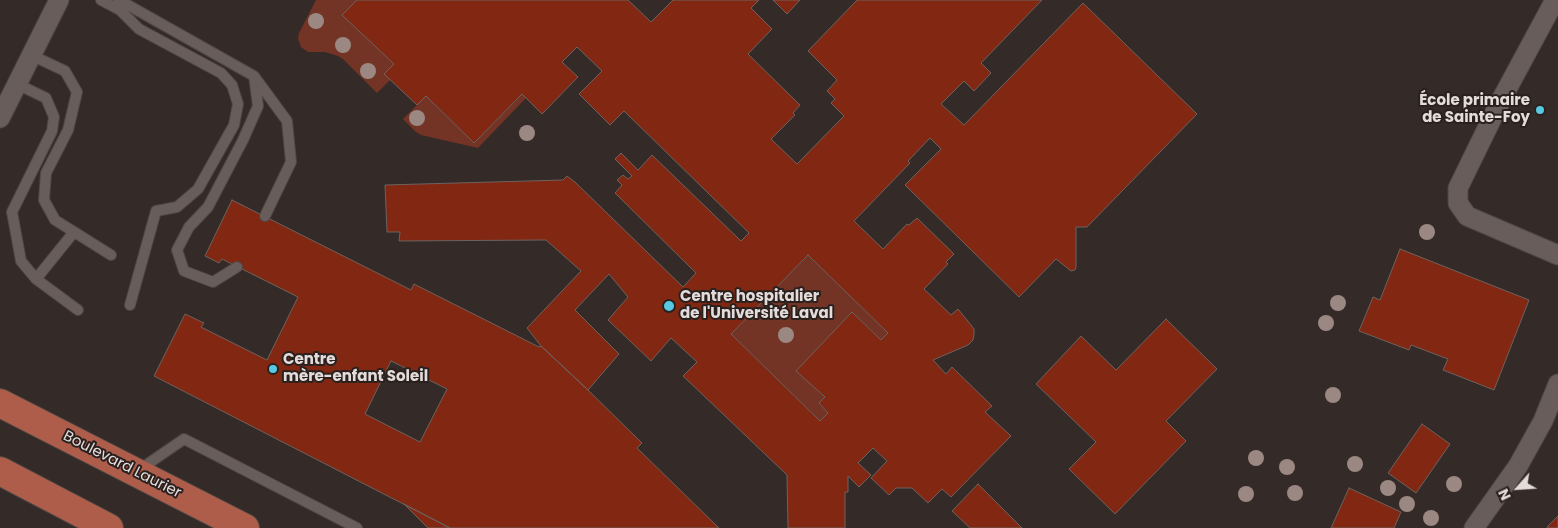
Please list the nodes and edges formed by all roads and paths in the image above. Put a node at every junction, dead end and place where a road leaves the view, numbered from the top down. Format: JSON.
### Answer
{"nodes":[{"id":1,"x":59,"y":0,"type":"edge"},
{"id":2,"x":101,"y":0,"type":"edge"},
{"id":3,"x":119,"y":0,"type":"edge"},
{"id":4,"x":1555,"y":0,"type":"edge"},
{"id":5,"x":31,"y":55,"type":"junction"},
{"id":6,"x":254,"y":76,"type":"junction"},
{"id":7,"x":17,"y":84,"type":"junction"},
{"id":8,"x":0,"y":118,"type":"edge"},
{"id":9,"x":265,"y":216,"type":"dead end"},
{"id":10,"x":74,"y":232,"type":"junction"},
{"id":11,"x":111,"y":255,"type":"dead end"},
{"id":12,"x":1558,"y":255,"type":"edge"},
{"id":13,"x":237,"y":266,"type":"dead end"},
{"id":14,"x":36,"y":279,"type":"junction"},
{"id":15,"x":130,"y":305,"type":"dead end"},
{"id":16,"x":78,"y":310,"type":"dead end"},
{"id":17,"x":1558,"y":384,"type":"edge"},
{"id":18,"x":0,"y":403,"type":"edge"},
{"id":19,"x":0,"y":471,"type":"edge"},
{"id":20,"x":136,"y":472,"type":"junction"},
{"id":21,"x":108,"y":528,"type":"edge"},
{"id":22,"x":245,"y":528,"type":"edge"},
{"id":23,"x":357,"y":528,"type":"edge"},
{"id":24,"x":1474,"y":528,"type":"edge"}],
"edges":[{"from":1,"to":5,"type":"street"},
{"from":2,"to":15,"type":"lane"},
{"from":3,"to":6,"type":"lane"},
{"from":4,"to":12,"type":"street"},
{"from":5,"to":7,"type":"street"},
{"from":5,"to":10,"type":"lane"},
{"from":6,"to":9,"type":"lane"},
{"from":6,"to":13,"type":"lane"},
{"from":7,"to":8,"type":"street"},
{"from":7,"to":14,"type":"lane"},
{"from":10,"to":11,"type":"lane"},
{"from":10,"to":14,"type":"lane"},
{"from":14,"to":16,"type":"lane"},
{"from":17,"to":24,"type":"street"},
{"from":18,"to":20,"type":"main road","name":"Boulevard Laurier"},
{"from":19,"to":21,"type":"main road"},
{"from":20,"to":22,"type":"main road","name":"Boulevard Laurier"},
{"from":20,"to":23,"type":"lane"}]}
